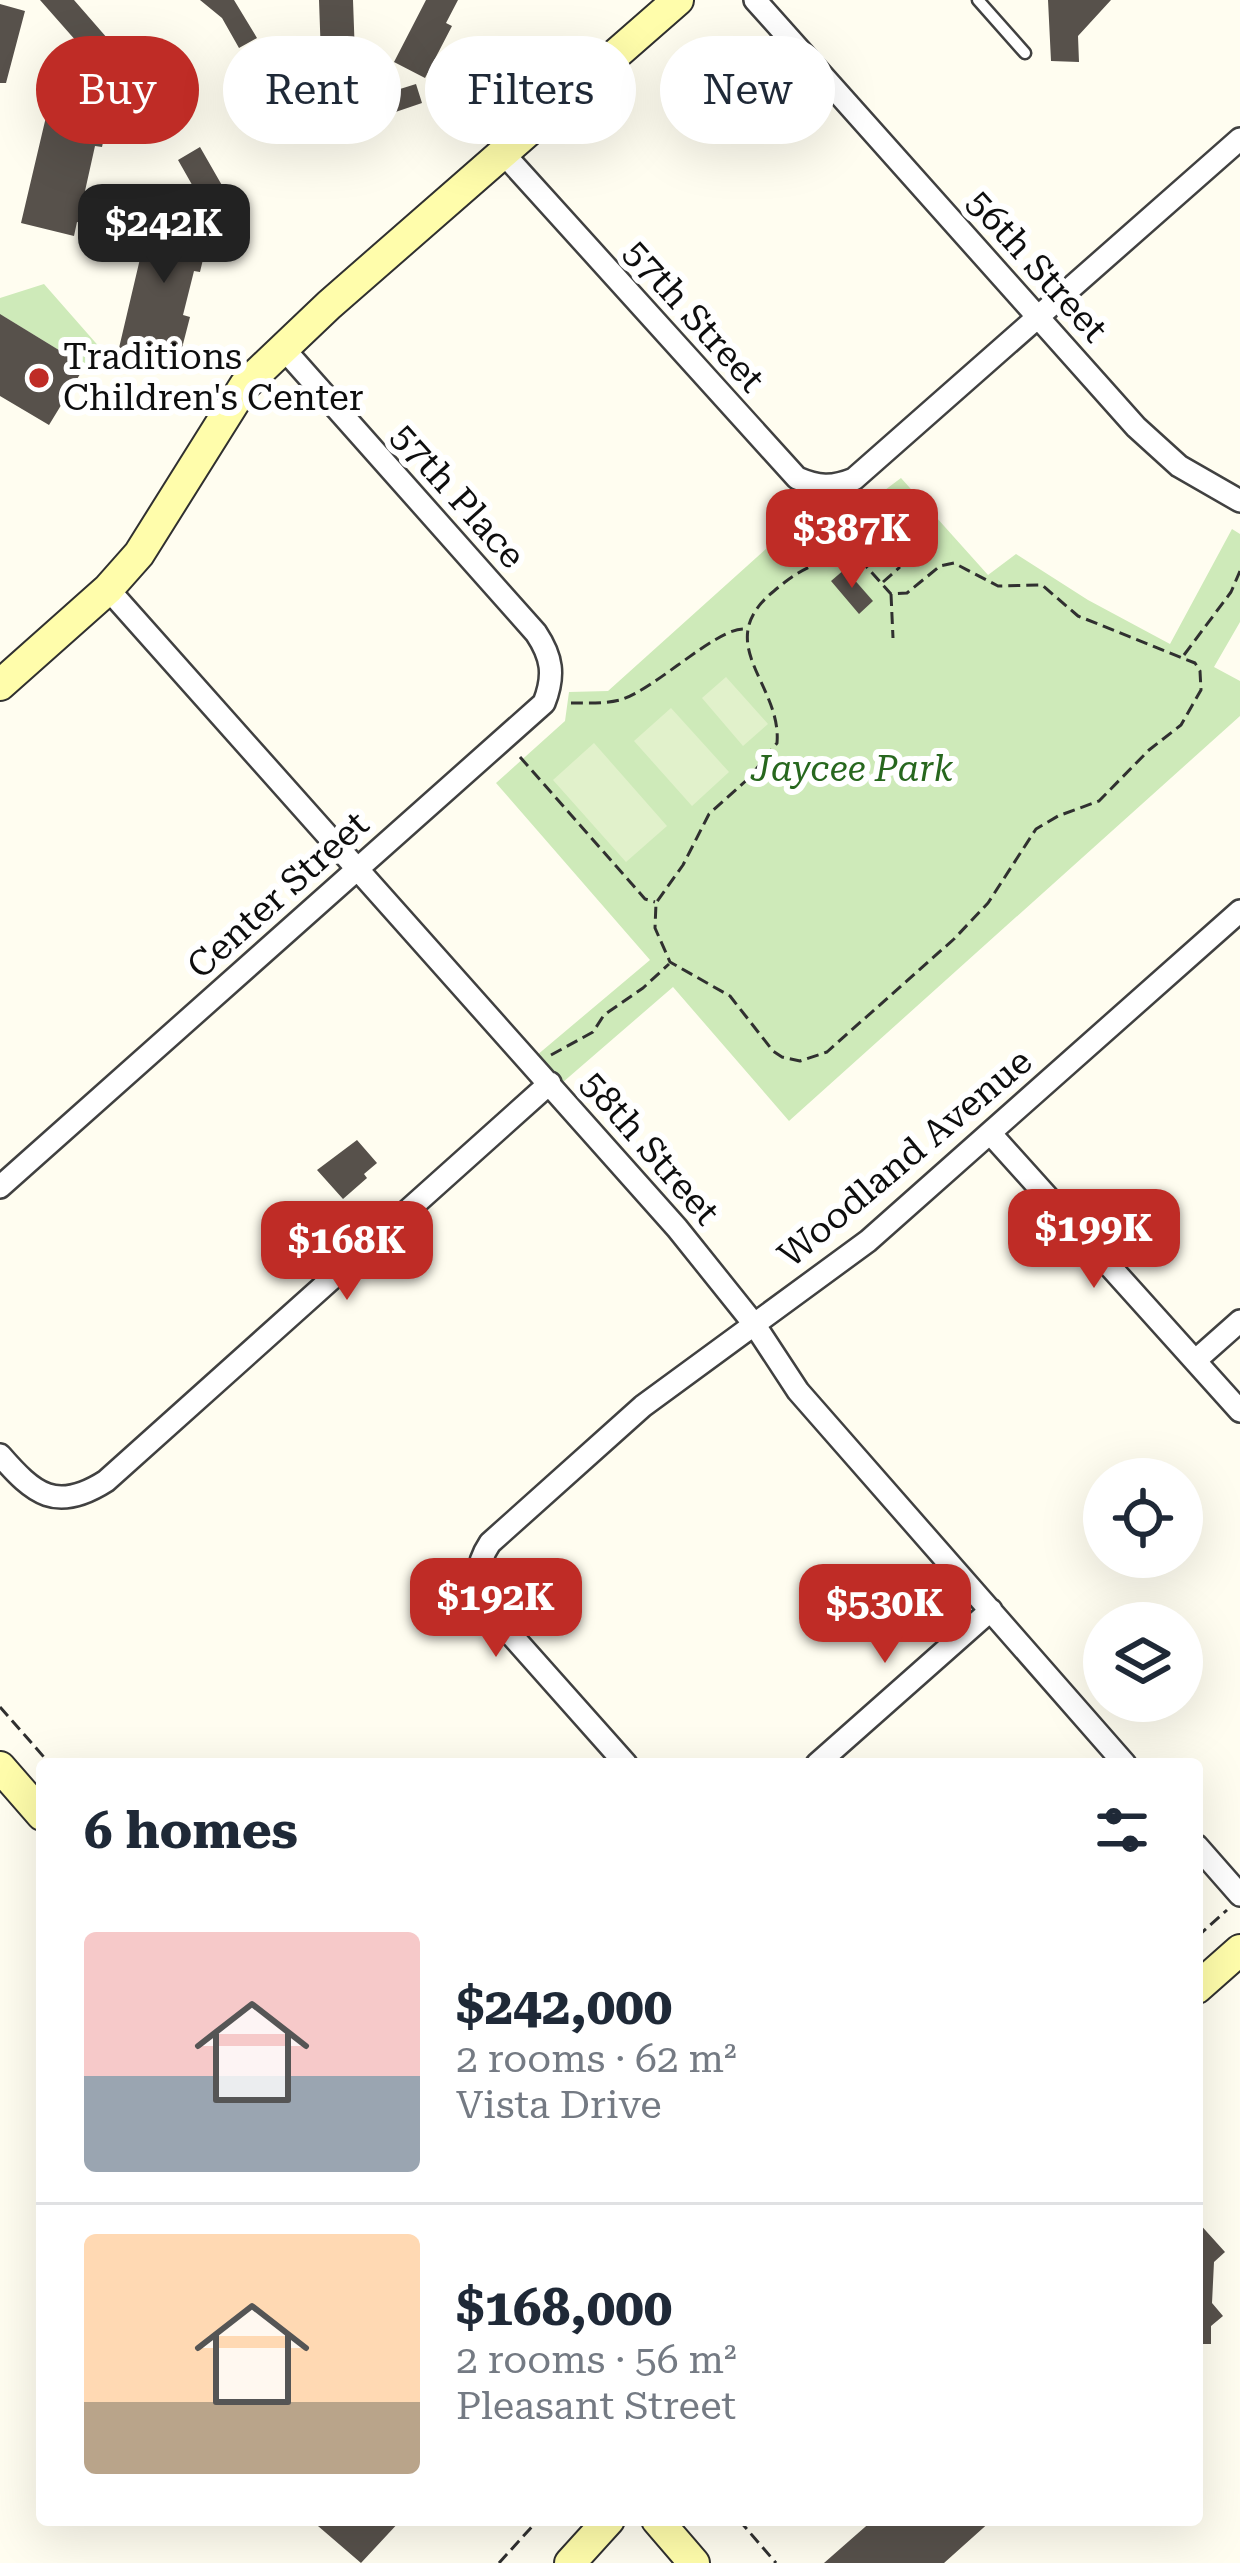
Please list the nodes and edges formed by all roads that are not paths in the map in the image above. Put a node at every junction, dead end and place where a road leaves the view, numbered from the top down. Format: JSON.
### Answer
{"nodes":[{"id":1,"x":678,"y":0,"type":"edge"},
{"id":2,"x":755,"y":0,"type":"edge"},
{"id":3,"x":978,"y":0,"type":"edge"},
{"id":4,"x":1025,"y":53,"type":"dead end"},
{"id":5,"x":1240,"y":139,"type":"edge"},
{"id":6,"x":503,"y":153,"type":"junction"},
{"id":7,"x":1038,"y":316,"type":"junction"},
{"id":8,"x":284,"y":349,"type":"junction"},
{"id":9,"x":1240,"y":501,"type":"edge"},
{"id":10,"x":108,"y":589,"type":"junction"},
{"id":11,"x":536,"y":633,"type":"joint"},
{"id":12,"x":0,"y":686,"type":"edge"},
{"id":13,"x":358,"y":868,"type":"junction"},
{"id":14,"x":1240,"y":911,"type":"edge"},
{"id":15,"x":542,"y":1075,"type":"junction"},
{"id":16,"x":990,"y":1133,"type":"junction"},
{"id":17,"x":0,"y":1187,"type":"edge"},
{"id":18,"x":1240,"y":1321,"type":"edge"},
{"id":19,"x":754,"y":1324,"type":"junction"},
{"id":20,"x":1196,"y":1360,"type":"junction"},
{"id":21,"x":1240,"y":1412,"type":"edge"},
{"id":22,"x":0,"y":1455,"type":"edge"},
{"id":23,"x":991,"y":1610,"type":"junction"},
{"id":24,"x":621,"y":1758,"type":"edge"},
{"id":25,"x":824,"y":1758,"type":"edge"},
{"id":26,"x":1120,"y":1758,"type":"edge"},
{"id":27,"x":0,"y":1767,"type":"edge"},
{"id":28,"x":36,"y":1808,"type":"edge"},
{"id":29,"x":1203,"y":1855,"type":"edge"},
{"id":30,"x":1234,"y":1902,"type":"edge"},
{"id":31,"x":1240,"y":1950,"type":"edge"},
{"id":32,"x":1203,"y":1983,"type":"edge"},
{"id":33,"x":604,"y":2526,"type":"edge"},
{"id":34,"x":662,"y":2526,"type":"edge"},
{"id":35,"x":570,"y":2563,"type":"edge"},
{"id":36,"x":694,"y":2563,"type":"edge"}],
"edges":[{"from":1,"to":6,"type":"street"},
{"from":2,"to":7,"type":"street","name":"56th Street"},
{"from":3,"to":4,"type":"lane"},
{"from":5,"to":7,"type":"street"},
{"from":6,"to":7,"type":"street","name":"57th Street"},
{"from":6,"to":8,"type":"street"},
{"from":7,"to":9,"type":"street","name":"56th Street"},
{"from":8,"to":10,"type":"street"},
{"from":8,"to":11,"type":"street","name":"57th Place"},
{"from":10,"to":12,"type":"street"},
{"from":10,"to":13,"type":"street","name":"58th Street"},
{"from":11,"to":13,"type":"street","name":"Center Street"},
{"from":13,"to":15,"type":"street","name":"58th Street"},
{"from":13,"to":17,"type":"street","name":"Center Street"},
{"from":14,"to":16,"type":"street","name":"Woodland Avenue"},
{"from":15,"to":19,"type":"street","name":"58th Street"},
{"from":15,"to":22,"type":"street"},
{"from":16,"to":19,"type":"street","name":"Woodland Avenue"},
{"from":16,"to":20,"type":"street"},
{"from":18,"to":20,"type":"street"},
{"from":19,"to":23,"type":"street","name":"58th Street"},
{"from":19,"to":24,"type":"street","name":"Woodland Avenue"},
{"from":20,"to":21,"type":"street"},
{"from":23,"to":25,"type":"street"},
{"from":23,"to":26,"type":"street","name":"58th Street"},
{"from":27,"to":28,"type":"street"},
{"from":29,"to":30,"type":"street"},
{"from":31,"to":32,"type":"street"},
{"from":33,"to":35,"type":"street"},
{"from":34,"to":36,"type":"street"}]}
